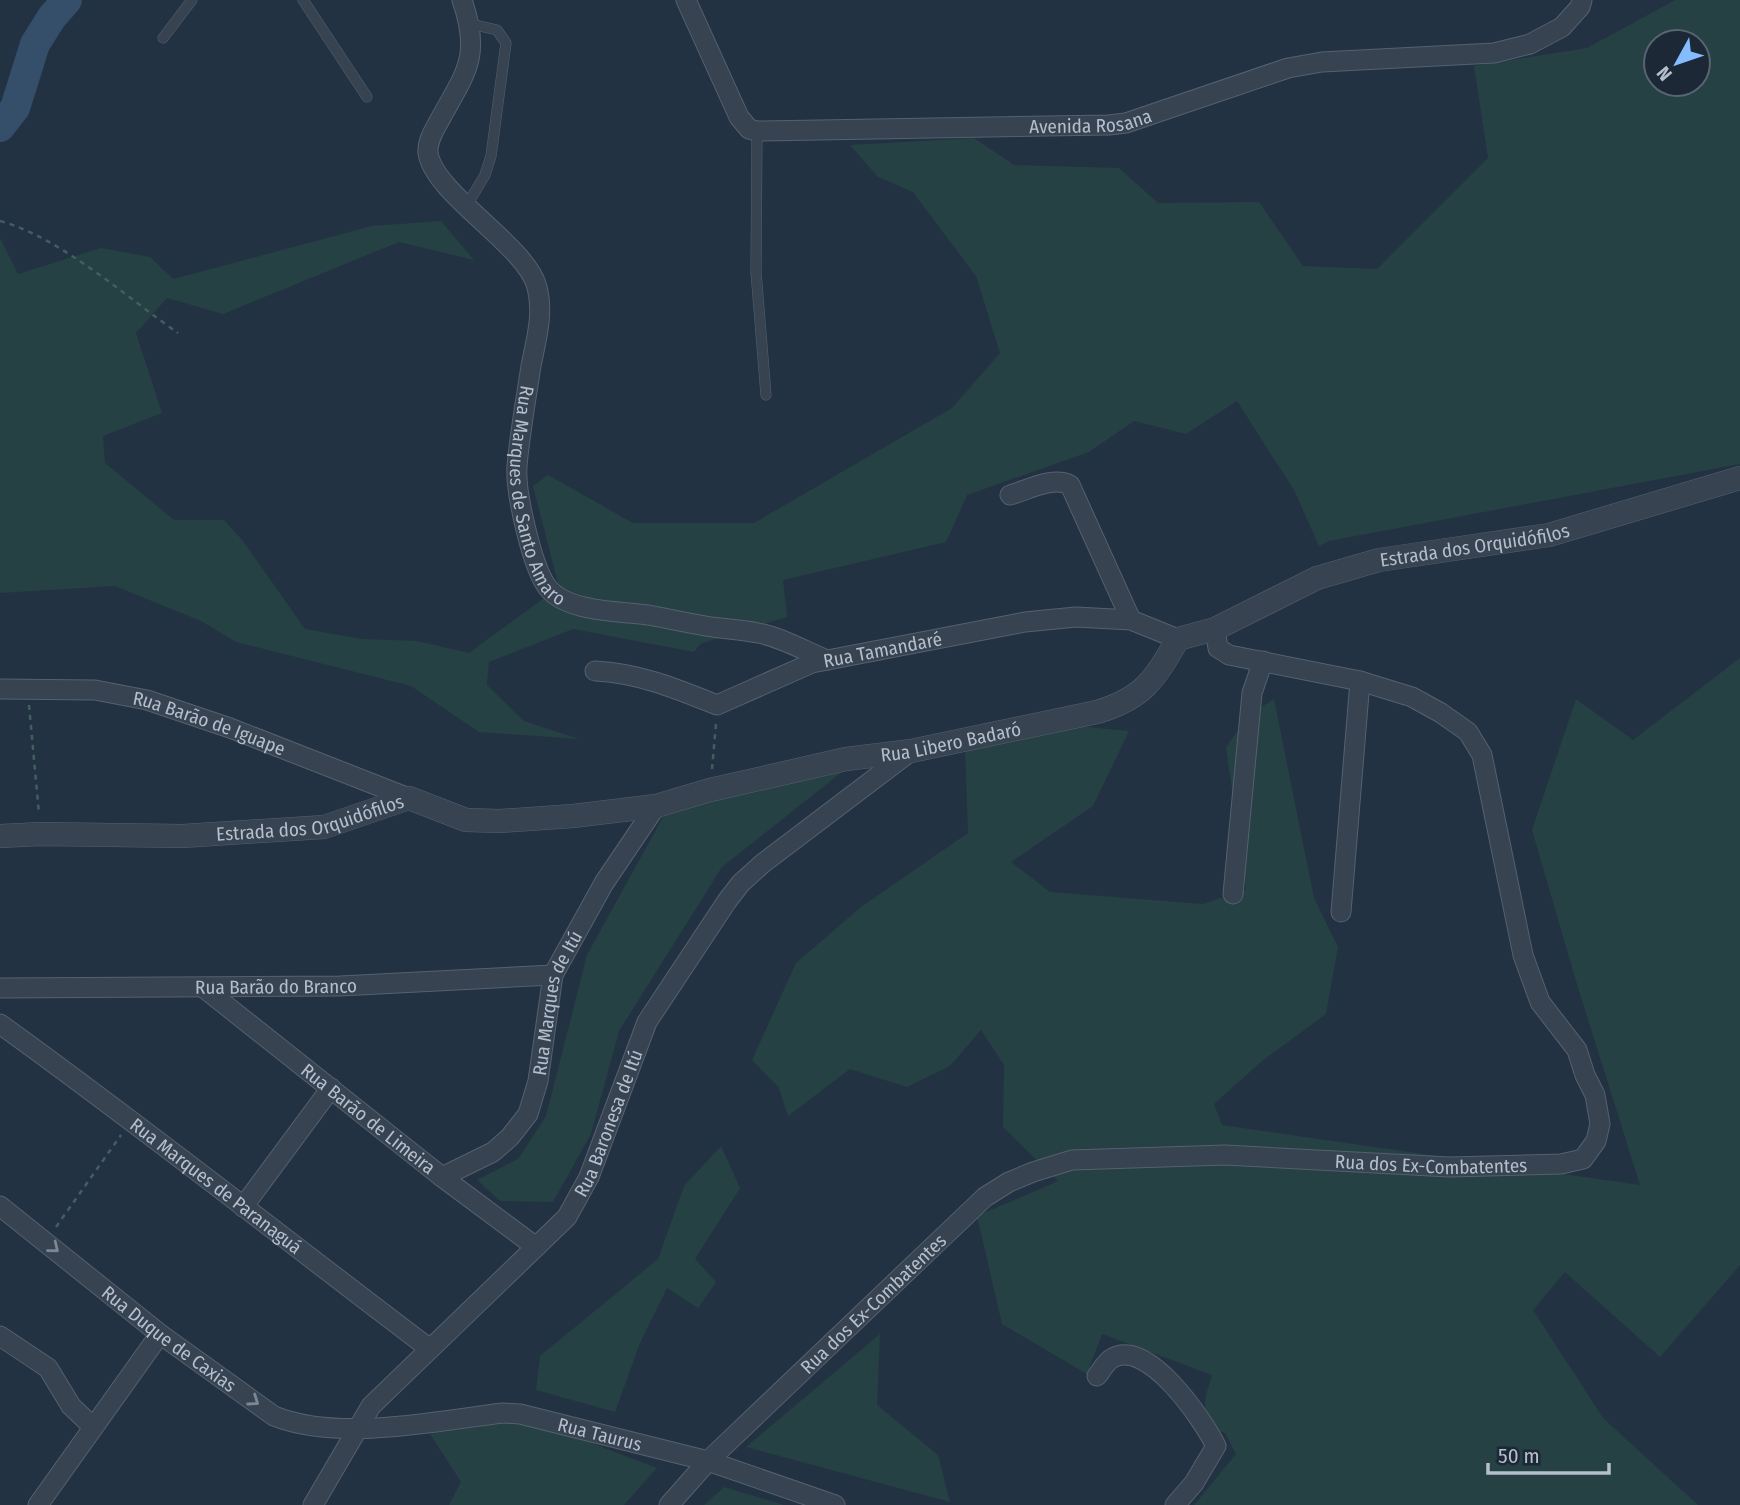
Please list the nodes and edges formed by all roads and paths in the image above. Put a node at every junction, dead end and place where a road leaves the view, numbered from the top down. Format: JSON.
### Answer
{"nodes":[{"id":1,"x":192,"y":0,"type":"edge"},
{"id":2,"x":303,"y":0,"type":"edge"},
{"id":3,"x":462,"y":0,"type":"edge"},
{"id":4,"x":686,"y":0,"type":"edge"},
{"id":5,"x":1583,"y":0,"type":"edge"},
{"id":6,"x":471,"y":24,"type":"junction"},
{"id":7,"x":163,"y":38,"type":"dead end"},
{"id":8,"x":367,"y":97,"type":"dead end"},
{"id":9,"x":757,"y":131,"type":"junction"},
{"id":10,"x":467,"y":205,"type":"junction"},
{"id":11,"x":0,"y":220,"type":"edge"},
{"id":12,"x":178,"y":333,"type":"dead end"},
{"id":13,"x":766,"y":396,"type":"dead end"},
{"id":14,"x":1740,"y":478,"type":"edge"},
{"id":15,"x":1010,"y":495,"type":"dead end"},
{"id":16,"x":1131,"y":620,"type":"junction"},
{"id":17,"x":1215,"y":629,"type":"junction"},
{"id":18,"x":1178,"y":639,"type":"junction"},
{"id":19,"x":827,"y":660,"type":"junction"},
{"id":20,"x":1263,"y":661,"type":"junction"},
{"id":21,"x":595,"y":671,"type":"dead end"},
{"id":22,"x":1360,"y":681,"type":"junction"},
{"id":23,"x":28,"y":688,"type":"junction"},
{"id":24,"x":0,"y":689,"type":"edge"},
{"id":25,"x":717,"y":705,"type":"junction"},
{"id":26,"x":911,"y":751,"type":"junction"},
{"id":27,"x":710,"y":790,"type":"junction"},
{"id":28,"x":409,"y":799,"type":"junction"},
{"id":29,"x":656,"y":806,"type":"junction"},
{"id":30,"x":41,"y":834,"type":"junction"},
{"id":31,"x":0,"y":836,"type":"edge"},
{"id":32,"x":1233,"y":894,"type":"dead end"},
{"id":33,"x":1341,"y":912,"type":"dead end"},
{"id":34,"x":553,"y":975,"type":"junction"},
{"id":35,"x":0,"y":988,"type":"edge"},
{"id":36,"x":205,"y":988,"type":"junction"},
{"id":37,"x":0,"y":1024,"type":"edge"},
{"id":38,"x":331,"y":1088,"type":"junction"},
{"id":39,"x":132,"y":1119,"type":"junction"},
{"id":40,"x":442,"y":1177,"type":"junction"},
{"id":41,"x":0,"y":1206,"type":"edge"},
{"id":42,"x":243,"y":1208,"type":"junction"},
{"id":43,"x":46,"y":1241,"type":"junction"},
{"id":44,"x":536,"y":1247,"type":"junction"},
{"id":45,"x":160,"y":1334,"type":"junction"},
{"id":46,"x":0,"y":1336,"type":"edge"},
{"id":47,"x":430,"y":1349,"type":"junction"},
{"id":48,"x":1097,"y":1376,"type":"dead end"},
{"id":49,"x":93,"y":1427,"type":"junction"},
{"id":50,"x":356,"y":1429,"type":"junction"},
{"id":51,"x":708,"y":1461,"type":"junction"},
{"id":52,"x":38,"y":1505,"type":"edge"},
{"id":53,"x":313,"y":1505,"type":"edge"},
{"id":54,"x":668,"y":1505,"type":"edge"},
{"id":55,"x":835,"y":1505,"type":"edge"},
{"id":56,"x":1175,"y":1505,"type":"edge"}],
"edges":[{"from":1,"to":7,"type":"lane"},
{"from":2,"to":8,"type":"lane"},
{"from":3,"to":6,"type":"street","name":"Rua Marques de Santo Amaro"},
{"from":4,"to":9,"type":"street"},
{"from":5,"to":9,"type":"street","name":"Avenida Rosana"},
{"from":6,"to":10,"type":"street","name":"Rua Marques de Santo Amaro"},
{"from":6,"to":10,"type":"lane"},
{"from":9,"to":13,"type":"lane"},
{"from":10,"to":19,"type":"street","name":"Rua Marques de Santo Amaro"},
{"from":11,"to":12,"type":"path"},
{"from":14,"to":17,"type":"street","name":"Estrada dos Orquidófilos"},
{"from":15,"to":16,"type":"street"},
{"from":16,"to":18,"type":"street","name":"Rua Tamandaré"},
{"from":16,"to":19,"type":"street","name":"Rua Tamandaré"},
{"from":17,"to":18,"type":"street"},
{"from":17,"to":20,"type":"street","name":"Rua dos Ex-Combatentes"},
{"from":18,"to":26,"type":"street","name":"Rua Libero Badaró"},
{"from":19,"to":25,"type":"street","name":"Rua Tamandaré"},
{"from":20,"to":22,"type":"street","name":"Rua dos Ex-Combatentes"},
{"from":20,"to":32,"type":"street"},
{"from":21,"to":25,"type":"street"},
{"from":22,"to":33,"type":"street"},
{"from":22,"to":51,"type":"street","name":"Rua dos Ex-Combatentes"},
{"from":23,"to":24,"type":"street","name":"Rua Barão de Iguape"},
{"from":23,"to":28,"type":"street","name":"Rua Barão de Iguape"},
{"from":23,"to":30,"type":"path"},
{"from":25,"to":27,"type":"path"},
{"from":26,"to":27,"type":"street","name":"Rua Libero Badaró"},
{"from":26,"to":44,"type":"street","name":"Rua Baronesa de Itú"},
{"from":27,"to":29,"type":"street","name":"Rua Libero Badaró"},
{"from":28,"to":29,"type":"street","name":"Estrada dos Orquidófilos"},
{"from":28,"to":30,"type":"street","name":"Estrada dos Orquidófilos"},
{"from":29,"to":34,"type":"street","name":"Rua Marques de Itú"},
{"from":30,"to":31,"type":"street","name":"Estrada dos Orquidófilos"},
{"from":34,"to":36,"type":"street","name":"Rua Barão do Branco"},
{"from":34,"to":40,"type":"street","name":"Rua Marques de Itú"},
{"from":35,"to":36,"type":"street","name":"Rua Barão do Branco"},
{"from":36,"to":38,"type":"street","name":"Rua Barão de Limeira"},
{"from":37,"to":39,"type":"street","name":"Rua Marques de Paranaguá"},
{"from":38,"to":40,"type":"street","name":"Rua Barão de Limeira"},
{"from":38,"to":42,"type":"street"},
{"from":39,"to":42,"type":"street","name":"Rua Marques de Paranaguá"},
{"from":39,"to":43,"type":"path"},
{"from":40,"to":44,"type":"street","name":"Rua Barão de Limeira"},
{"from":41,"to":43,"type":"street","name":"Rua Duque de Caxias"},
{"from":42,"to":47,"type":"street","name":"Rua Marques de Paranaguá"},
{"from":43,"to":45,"type":"street","name":"Rua Duque de Caxias","one_way":true},
{"from":44,"to":47,"type":"street","name":"Rua Baronesa de Itú"},
{"from":45,"to":49,"type":"street"},
{"from":45,"to":50,"type":"street","name":"Rua Duque de Caxias","one_way":true},
{"from":46,"to":49,"type":"street"},
{"from":47,"to":50,"type":"street","name":"Rua Baronesa de Itú"},
{"from":48,"to":56,"type":"street"},
{"from":49,"to":52,"type":"street"},
{"from":50,"to":51,"type":"street","name":"Rua Taurus"},
{"from":50,"to":53,"type":"street","name":"Rua Baronesa de Itú"},
{"from":51,"to":54,"type":"street","name":"Rua dos Ex-Combatentes"},
{"from":51,"to":55,"type":"street","name":"Rua Taurus"}]}
